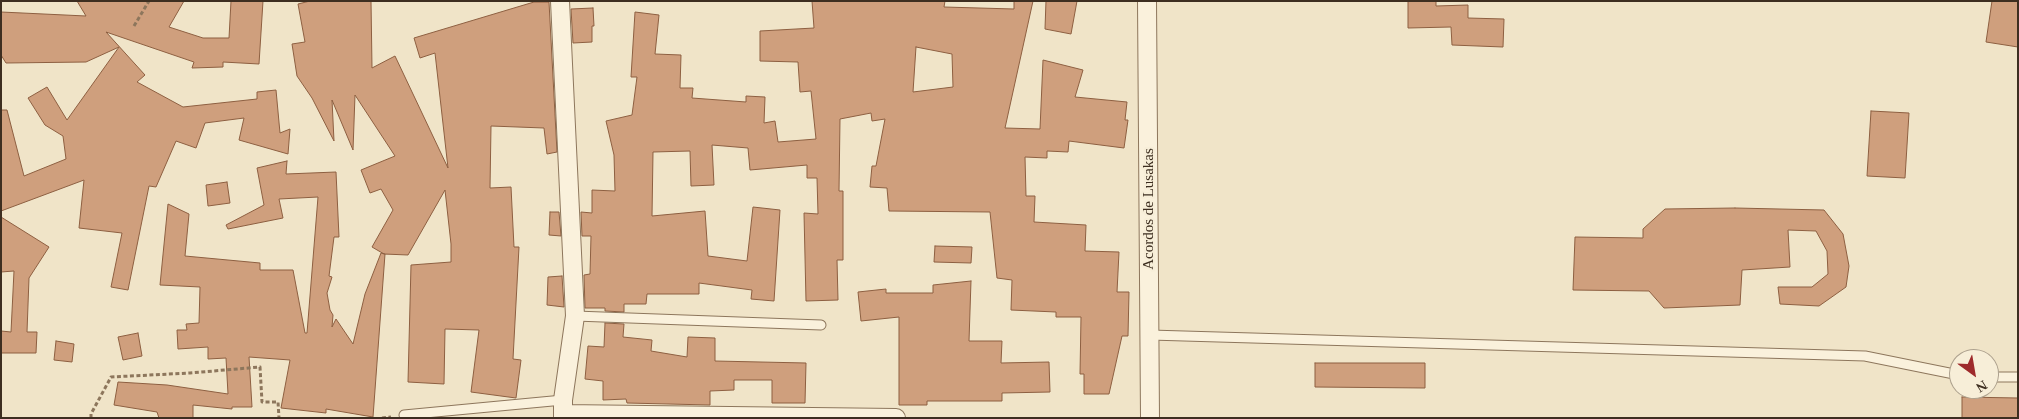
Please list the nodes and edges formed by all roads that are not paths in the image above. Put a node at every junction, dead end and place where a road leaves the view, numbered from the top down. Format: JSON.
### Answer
{"nodes":[{"id":1,"x":560,"y":1,"type":"edge"},
{"id":2,"x":1147,"y":1,"type":"edge"},
{"id":3,"x":575,"y":316,"type":"junction"},
{"id":4,"x":821,"y":325,"type":"dead end"},
{"id":5,"x":1150,"y":335,"type":"junction"},
{"id":6,"x":1949,"y":373,"type":"edge"},
{"id":7,"x":1999,"y":377,"type":"edge"},
{"id":8,"x":2018,"y":377,"type":"edge"},
{"id":9,"x":563,"y":411,"type":"edge"},
{"id":10,"x":404,"y":415,"type":"dead end"},
{"id":11,"x":896,"y":418,"type":"edge"},
{"id":12,"x":1150,"y":418,"type":"edge"}],
"edges":[{"from":1,"to":3,"type":"street"},
{"from":2,"to":5,"type":"street","name":"Acordos de Lusakas"},
{"from":3,"to":4,"type":"lane"},
{"from":3,"to":9,"type":"street"},
{"from":5,"to":6,"type":"lane"},
{"from":5,"to":12,"type":"street","name":"Acordos de Lusakas"},
{"from":7,"to":8,"type":"lane"},
{"from":9,"to":10,"type":"lane"},
{"from":9,"to":11,"type":"street"}]}
